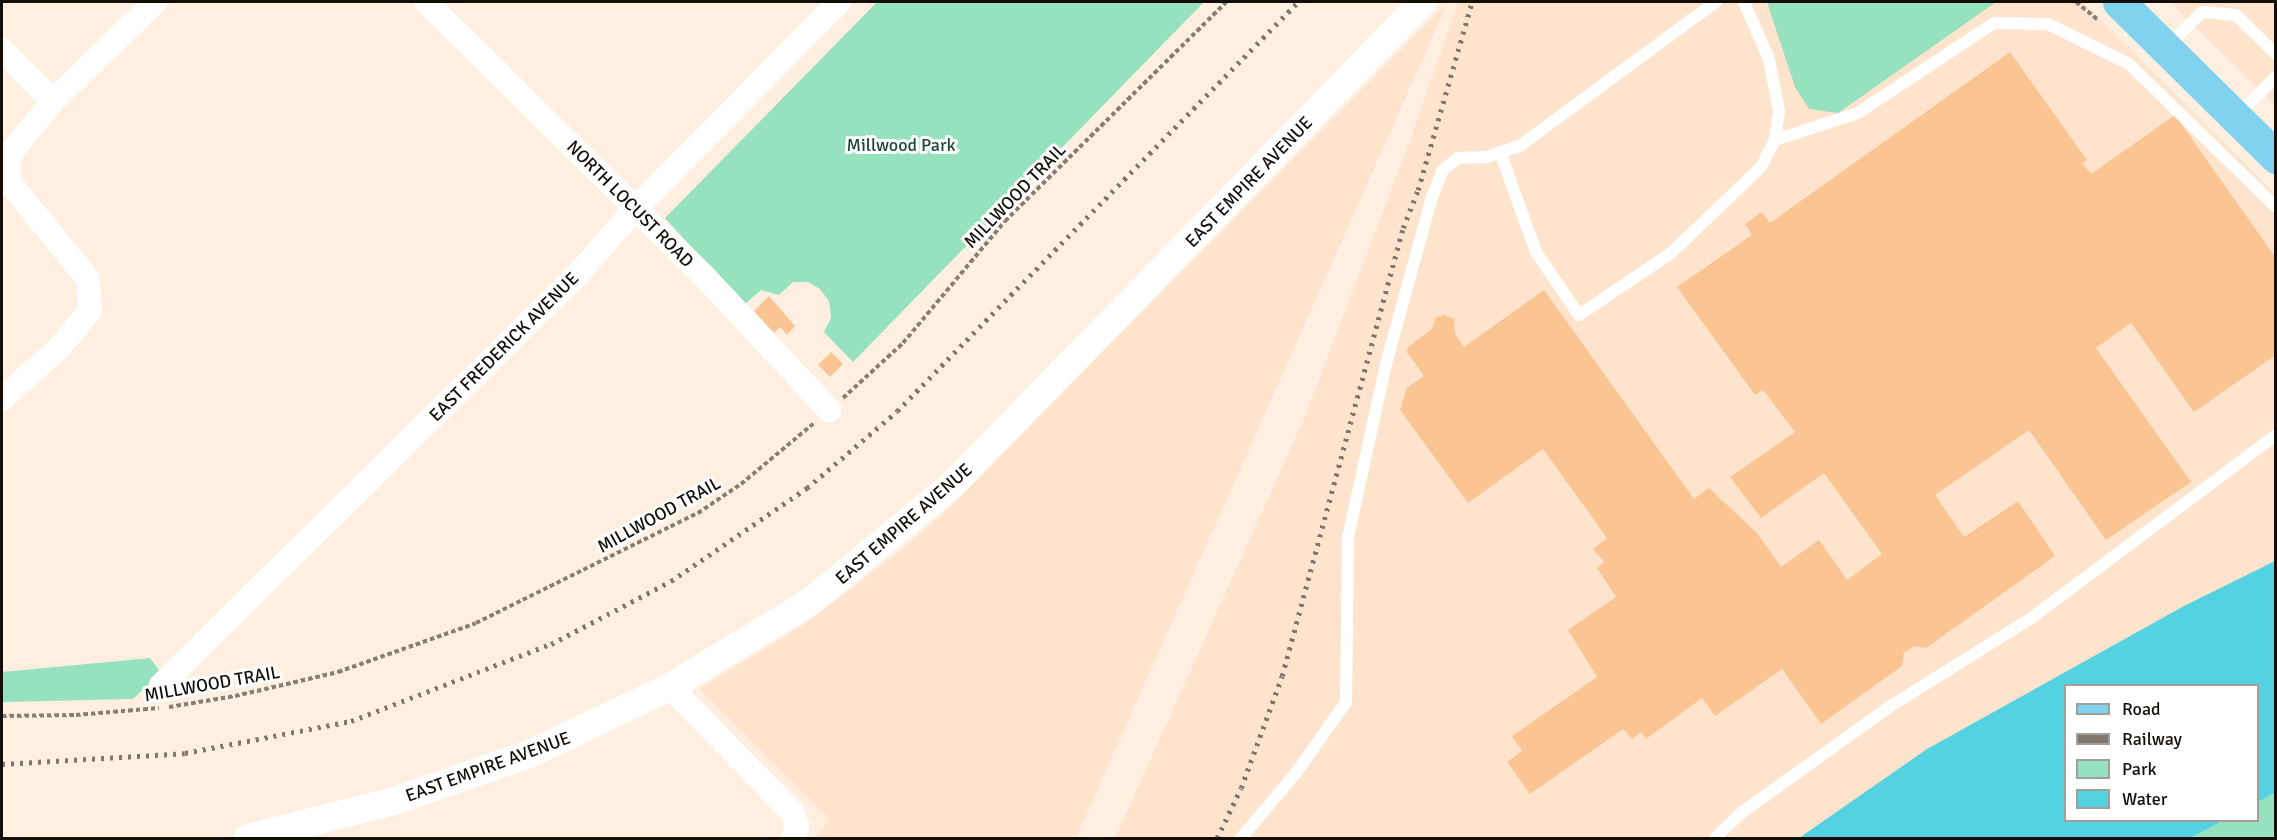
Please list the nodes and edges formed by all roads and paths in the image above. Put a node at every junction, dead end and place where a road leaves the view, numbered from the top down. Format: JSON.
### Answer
{"nodes":[{"id":1,"x":155,"y":2,"type":"edge"},
{"id":2,"x":426,"y":2,"type":"edge"},
{"id":3,"x":839,"y":2,"type":"edge"},
{"id":4,"x":1226,"y":2,"type":"edge"},
{"id":5,"x":1423,"y":2,"type":"edge"},
{"id":6,"x":1716,"y":2,"type":"edge"},
{"id":7,"x":1744,"y":2,"type":"edge"},
{"id":8,"x":2119,"y":2,"type":"edge"},
{"id":9,"x":2166,"y":48,"type":"junction"},
{"id":10,"x":2,"y":50,"type":"edge"},
{"id":11,"x":2276,"y":54,"type":"edge"},
{"id":12,"x":2276,"y":76,"type":"edge"},
{"id":13,"x":53,"y":101,"type":"junction"},
{"id":14,"x":2235,"y":117,"type":"junction"},
{"id":15,"x":1775,"y":140,"type":"junction"},
{"id":16,"x":1500,"y":152,"type":"junction"},
{"id":17,"x":2276,"y":157,"type":"edge"},
{"id":18,"x":2276,"y":207,"type":"edge"},
{"id":19,"x":635,"y":209,"type":"junction"},
{"id":20,"x":2,"y":399,"type":"edge"},
{"id":21,"x":829,"y":410,"type":"junction"},
{"id":22,"x":2276,"y":435,"type":"edge"},
{"id":23,"x":161,"y":685,"type":"dead end"},
{"id":24,"x":670,"y":687,"type":"junction"},
{"id":25,"x":2,"y":716,"type":"edge"},
{"id":26,"x":795,"y":832,"type":"edge"},
{"id":27,"x":248,"y":838,"type":"edge"},
{"id":28,"x":1241,"y":838,"type":"edge"},
{"id":29,"x":1715,"y":838,"type":"edge"}],
"edges":[{"from":1,"to":13,"type":"street"},
{"from":2,"to":19,"type":"street","name":"NORTH LOCUST ROAD"},
{"from":3,"to":19,"type":"street","name":"EAST FREDERICK AVENUE"},
{"from":4,"to":21,"type":"path","name":"MILLWOOD TRAIL"},
{"from":5,"to":24,"type":"street","name":"EAST EMPIRE AVENUE"},
{"from":6,"to":16,"type":"lane"},
{"from":7,"to":15,"type":"lane"},
{"from":8,"to":9,"type":"main road"},
{"from":9,"to":11,"type":"lane"},
{"from":9,"to":14,"type":"main road"},
{"from":10,"to":13,"type":"street"},
{"from":12,"to":14,"type":"lane"},
{"from":13,"to":20,"type":"street"},
{"from":14,"to":17,"type":"main road"},
{"from":15,"to":16,"type":"lane"},
{"from":15,"to":18,"type":"lane"},
{"from":16,"to":28,"type":"lane"},
{"from":19,"to":21,"type":"street","name":"NORTH LOCUST ROAD"},
{"from":19,"to":23,"type":"street","name":"EAST FREDERICK AVENUE"},
{"from":21,"to":25,"type":"path","name":"MILLWOOD TRAIL"},
{"from":22,"to":29,"type":"lane"},
{"from":24,"to":26,"type":"street"},
{"from":24,"to":27,"type":"street","name":"EAST EMPIRE AVENUE"}]}
